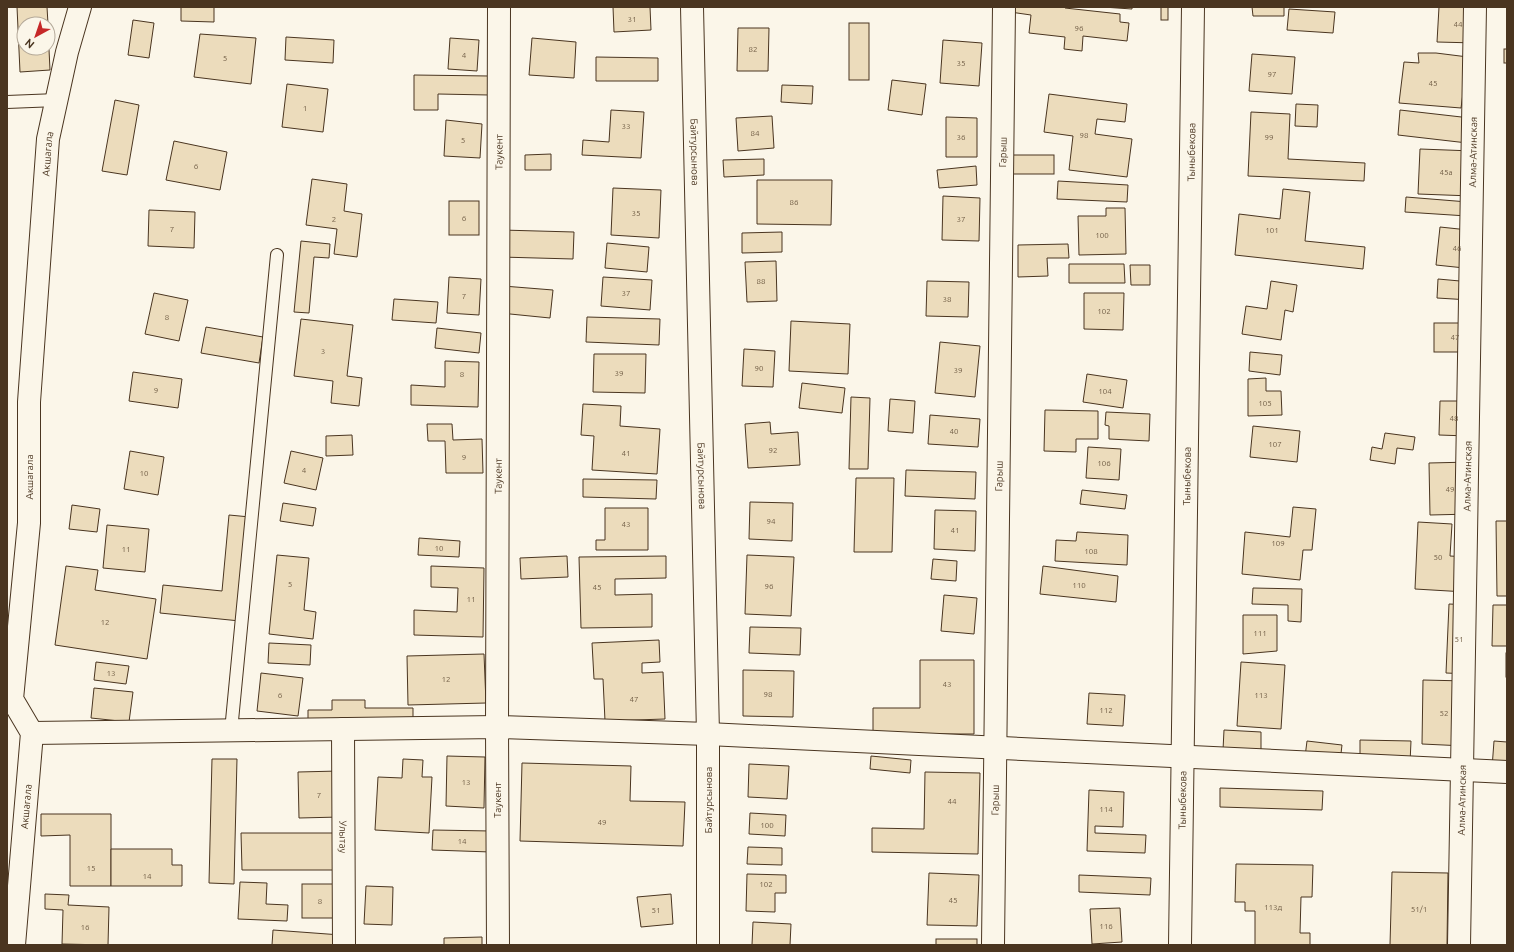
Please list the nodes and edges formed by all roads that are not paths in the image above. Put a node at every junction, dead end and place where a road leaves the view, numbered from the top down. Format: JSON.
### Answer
{"nodes":[{"id":1,"x":80,"y":7,"type":"edge"},
{"id":2,"x":499,"y":7,"type":"edge"},
{"id":3,"x":692,"y":7,"type":"edge"},
{"id":4,"x":1004,"y":7,"type":"edge"},
{"id":5,"x":1193,"y":7,"type":"edge"},
{"id":6,"x":1475,"y":7,"type":"edge"},
{"id":7,"x":57,"y":100,"type":"junction"},
{"id":8,"x":7,"y":102,"type":"edge"},
{"id":9,"x":277,"y":255,"type":"dead end"},
{"id":10,"x":497,"y":727,"type":"junction"},
{"id":11,"x":344,"y":729,"type":"junction"},
{"id":12,"x":231,"y":730,"type":"junction"},
{"id":13,"x":32,"y":733,"type":"junction"},
{"id":14,"x":708,"y":734,"type":"junction"},
{"id":15,"x":996,"y":748,"type":"junction"},
{"id":16,"x":1182,"y":757,"type":"junction"},
{"id":17,"x":1463,"y":770,"type":"junction"},
{"id":18,"x":1507,"y":772,"type":"edge"},
{"id":19,"x":14,"y":945,"type":"edge"},
{"id":20,"x":344,"y":945,"type":"edge"},
{"id":21,"x":498,"y":945,"type":"edge"},
{"id":22,"x":708,"y":945,"type":"edge"},
{"id":23,"x":993,"y":945,"type":"edge"},
{"id":24,"x":1180,"y":945,"type":"edge"},
{"id":25,"x":1459,"y":945,"type":"edge"}],
"edges":[{"from":1,"to":7,"type":"street","name":"Акшагала"},
{"from":2,"to":10,"type":"street","name":"Таукент"},
{"from":3,"to":14,"type":"street","name":"Байтурсынова"},
{"from":4,"to":15,"type":"street","name":"Гарыш"},
{"from":5,"to":16,"type":"street","name":"Тыныбекова"},
{"from":6,"to":17,"type":"street","name":"Алма-Атинская"},
{"from":7,"to":8,"type":"lane"},
{"from":7,"to":13,"type":"street","name":"Акшагала"},
{"from":9,"to":12,"type":"lane"},
{"from":10,"to":11,"type":"street"},
{"from":10,"to":14,"type":"street"},
{"from":10,"to":21,"type":"street","name":"Таукент"},
{"from":11,"to":12,"type":"street"},
{"from":11,"to":20,"type":"street","name":"Улытау"},
{"from":12,"to":13,"type":"street"},
{"from":13,"to":19,"type":"street","name":"Акшагала"},
{"from":14,"to":15,"type":"street"},
{"from":14,"to":22,"type":"street","name":"Байтурсынова"},
{"from":15,"to":16,"type":"street"},
{"from":15,"to":23,"type":"street","name":"Гарыш"},
{"from":16,"to":17,"type":"street"},
{"from":16,"to":24,"type":"street","name":"Тыныбекова"},
{"from":17,"to":18,"type":"street"},
{"from":17,"to":25,"type":"street","name":"Алма-Атинская"}]}
